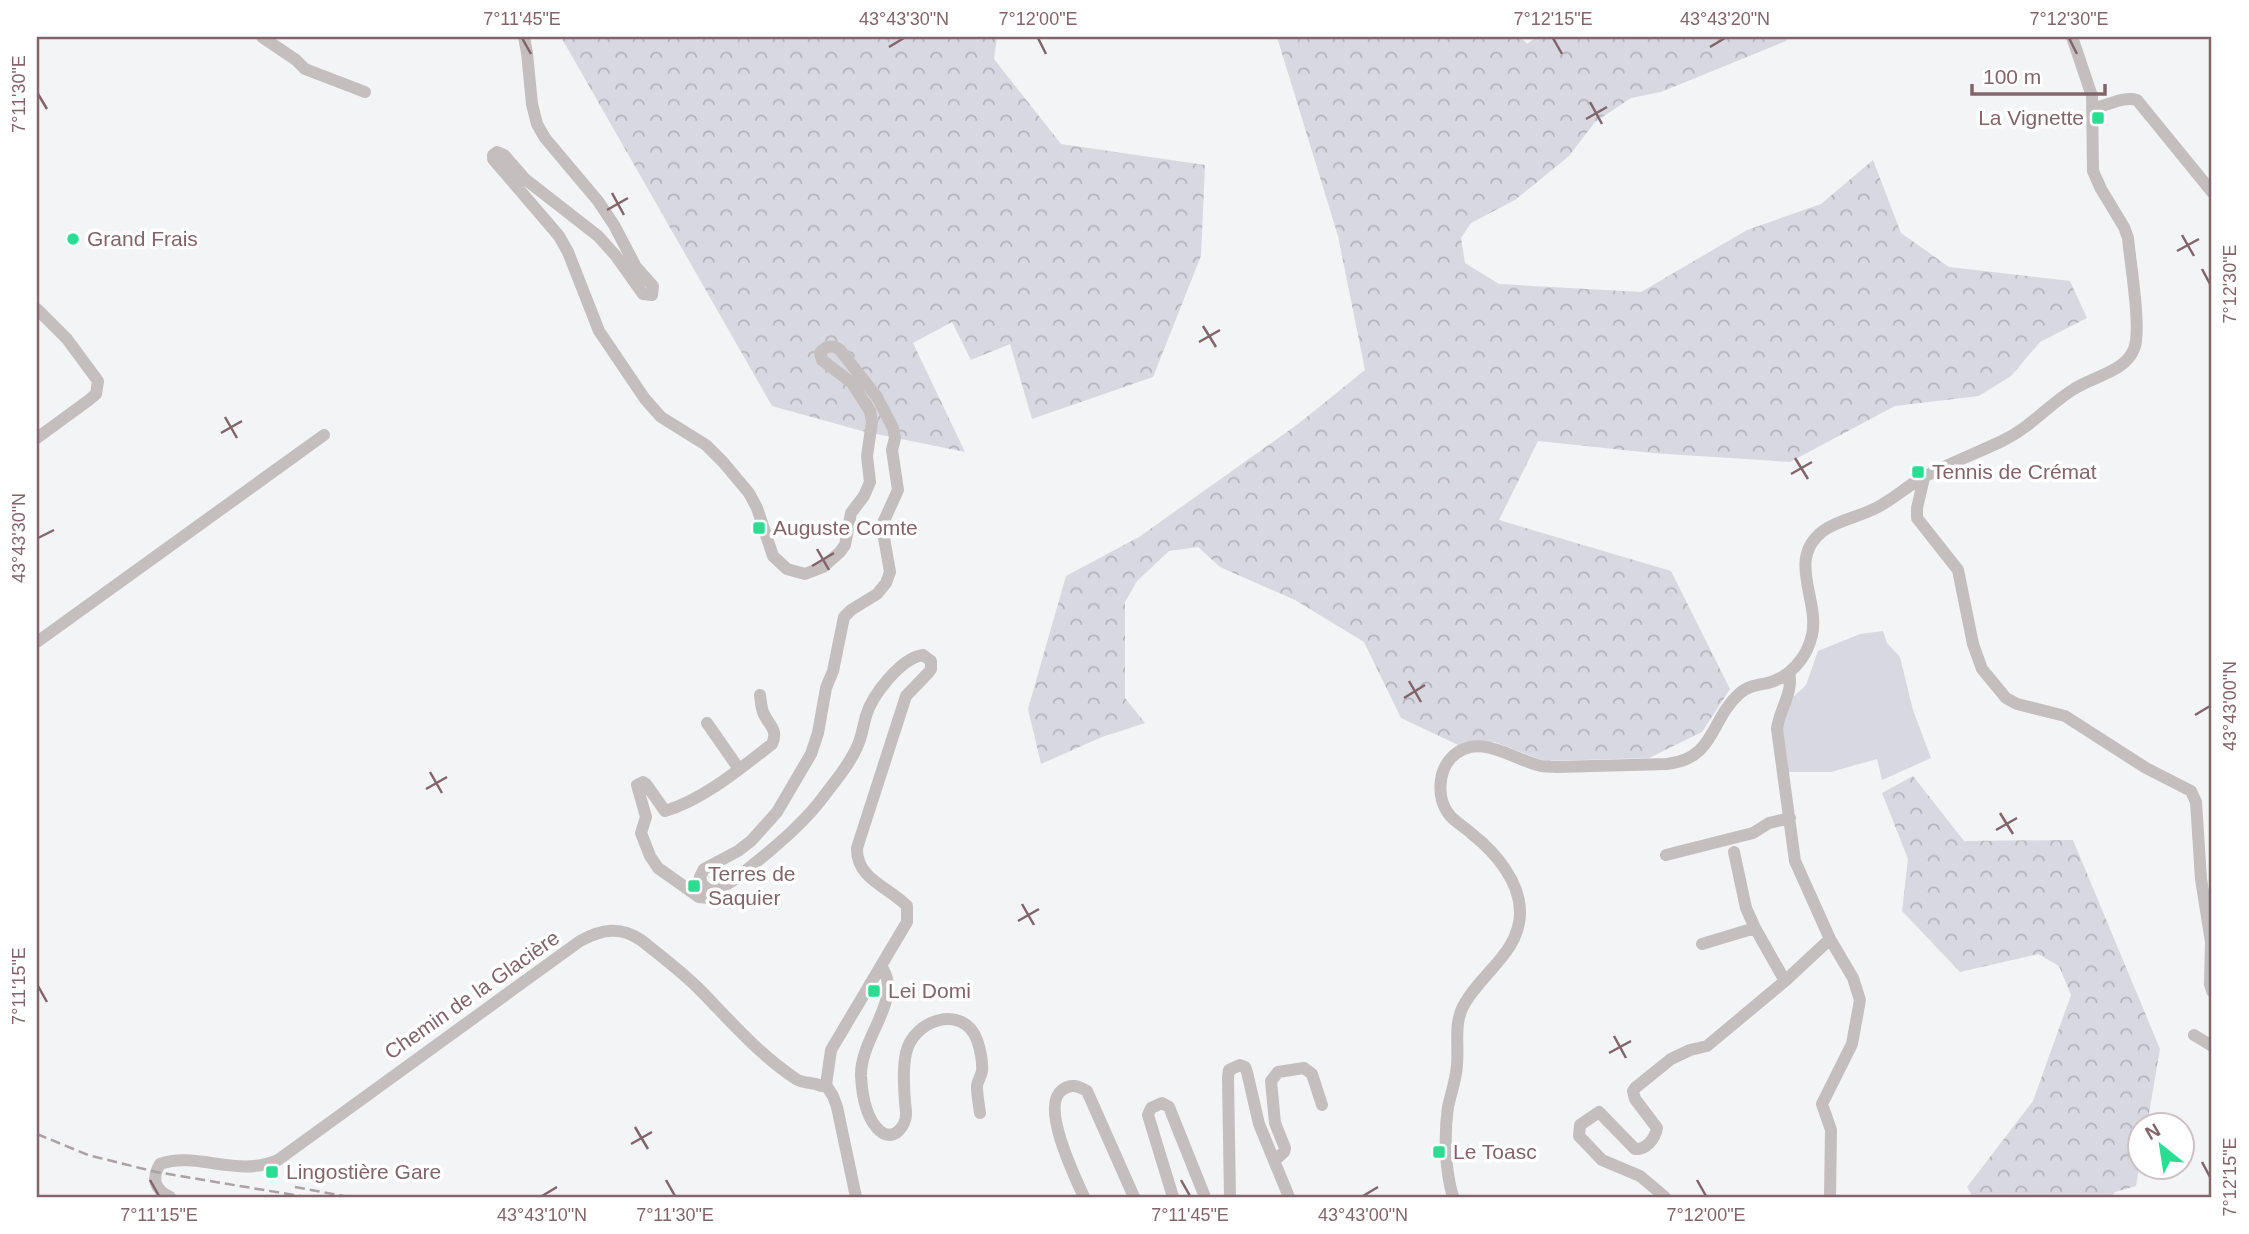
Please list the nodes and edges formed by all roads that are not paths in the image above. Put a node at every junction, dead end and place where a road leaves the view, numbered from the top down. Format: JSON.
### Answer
{"nodes":[{"id":1,"x":262,"y":37,"type":"edge"},
{"id":2,"x":524,"y":37,"type":"edge"},
{"id":3,"x":2072,"y":37,"type":"edge"},
{"id":4,"x":365,"y":92,"type":"dead end"},
{"id":5,"x":2093,"y":108,"type":"junction"},
{"id":6,"x":2212,"y":192,"type":"edge"},
{"id":7,"x":37,"y":309,"type":"edge"},
{"id":8,"x":324,"y":435,"type":"dead end"},
{"id":9,"x":37,"y":438,"type":"edge"},
{"id":10,"x":1924,"y":478,"type":"junction"},
{"id":11,"x":37,"y":642,"type":"edge"},
{"id":12,"x":1789,"y":673,"type":"junction"},
{"id":13,"x":760,"y":695,"type":"dead end"},
{"id":14,"x":707,"y":723,"type":"dead end"},
{"id":15,"x":739,"y":769,"type":"junction"},
{"id":16,"x":1790,"y":818,"type":"junction"},
{"id":17,"x":1734,"y":852,"type":"dead end"},
{"id":18,"x":1666,"y":855,"type":"dead end"},
{"id":19,"x":713,"y":889,"type":"junction"},
{"id":20,"x":1755,"y":928,"type":"junction"},
{"id":21,"x":1830,"y":939,"type":"junction"},
{"id":22,"x":1702,"y":944,"type":"dead end"},
{"id":23,"x":881,"y":966,"type":"junction"},
{"id":24,"x":1785,"y":981,"type":"junction"},
{"id":25,"x":2212,"y":991,"type":"edge"},
{"id":26,"x":2194,"y":1035,"type":"dead end"},
{"id":27,"x":2212,"y":1046,"type":"edge"},
{"id":28,"x":823,"y":1082,"type":"junction"},
{"id":29,"x":1322,"y":1105,"type":"dead end"},
{"id":30,"x":980,"y":1113,"type":"dead end"},
{"id":31,"x":1274,"y":1161,"type":"junction"},
{"id":32,"x":170,"y":1197,"type":"edge"},
{"id":33,"x":856,"y":1197,"type":"edge"},
{"id":34,"x":1084,"y":1197,"type":"edge"},
{"id":35,"x":1133,"y":1197,"type":"edge"},
{"id":36,"x":1173,"y":1197,"type":"edge"},
{"id":37,"x":1205,"y":1197,"type":"edge"},
{"id":38,"x":1230,"y":1197,"type":"edge"},
{"id":39,"x":1289,"y":1197,"type":"edge"},
{"id":40,"x":1453,"y":1197,"type":"edge"},
{"id":41,"x":1665,"y":1197,"type":"edge"},
{"id":42,"x":1830,"y":1197,"type":"edge"}],
"edges":[{"from":1,"to":4,"type":"street"},
{"from":2,"to":19,"type":"street"},
{"from":3,"to":5,"type":"street"},
{"from":5,"to":6,"type":"street"},
{"from":5,"to":10,"type":"street"},
{"from":7,"to":9,"type":"street"},
{"from":8,"to":11,"type":"street"},
{"from":10,"to":12,"type":"street"},
{"from":10,"to":25,"type":"street"},
{"from":12,"to":16,"type":"street"},
{"from":12,"to":40,"type":"street"},
{"from":13,"to":15,"type":"street"},
{"from":14,"to":15,"type":"street"},
{"from":15,"to":19,"type":"street"},
{"from":16,"to":18,"type":"street"},
{"from":16,"to":21,"type":"street"},
{"from":17,"to":20,"type":"street"},
{"from":19,"to":23,"type":"street"},
{"from":20,"to":22,"type":"street"},
{"from":20,"to":24,"type":"street"},
{"from":21,"to":24,"type":"street"},
{"from":21,"to":42,"type":"street"},
{"from":23,"to":28,"type":"street"},
{"from":23,"to":30,"type":"street"},
{"from":24,"to":41,"type":"street"},
{"from":26,"to":27,"type":"street"},
{"from":28,"to":32,"type":"street","name":"Chemin de la Glacière"},
{"from":28,"to":33,"type":"street"},
{"from":29,"to":31,"type":"street"},
{"from":31,"to":38,"type":"street"},
{"from":31,"to":39,"type":"street"},
{"from":34,"to":35,"type":"street"},
{"from":36,"to":37,"type":"street"}]}
